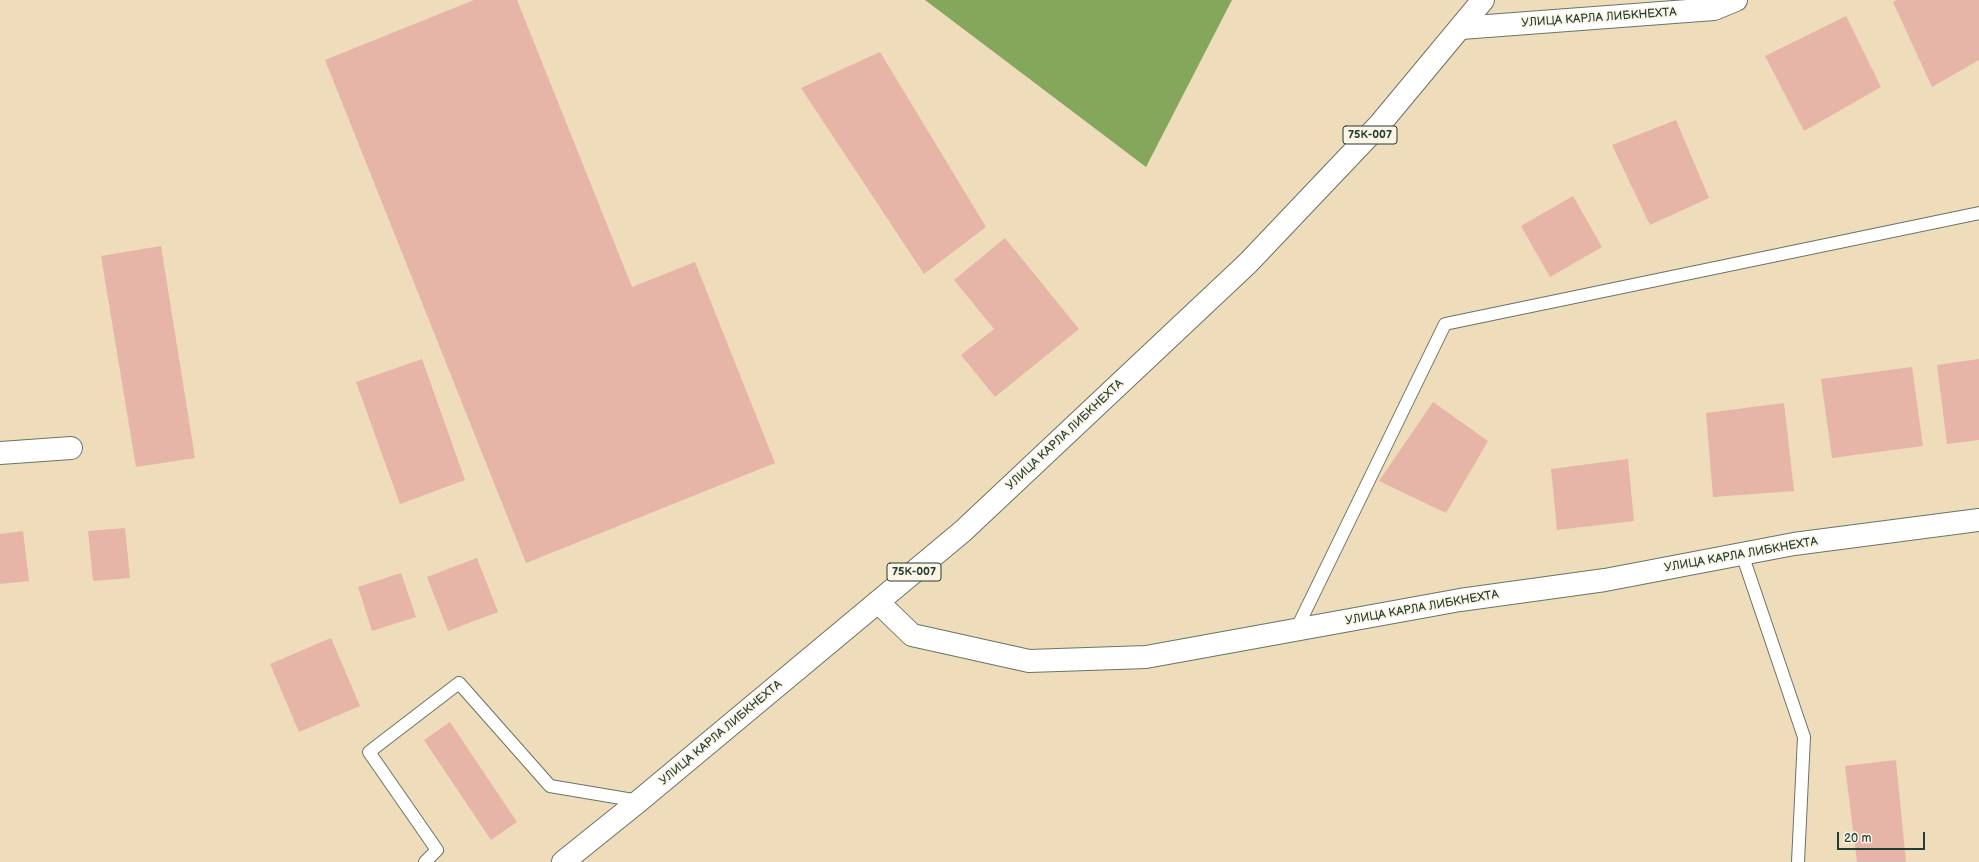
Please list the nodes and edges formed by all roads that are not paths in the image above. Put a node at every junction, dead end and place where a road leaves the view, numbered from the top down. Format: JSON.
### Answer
{"nodes":[{"id":1,"x":1483,"y":0,"type":"edge"},
{"id":2,"x":1736,"y":0,"type":"edge"},
{"id":3,"x":1461,"y":28,"type":"junction"},
{"id":4,"x":1979,"y":213,"type":"edge"},
{"id":5,"x":71,"y":448,"type":"dead end"},
{"id":6,"x":0,"y":453,"type":"edge"},
{"id":7,"x":1979,"y":520,"type":"edge"},
{"id":8,"x":1742,"y":554,"type":"junction"},
{"id":9,"x":878,"y":602,"type":"junction"},
{"id":10,"x":1296,"y":630,"type":"junction"},
{"id":11,"x":639,"y":801,"type":"junction"},
{"id":12,"x":425,"y":862,"type":"edge"},
{"id":13,"x":563,"y":862,"type":"edge"},
{"id":14,"x":1798,"y":862,"type":"edge"}],
"edges":[{"from":1,"to":3,"type":"street","number":"75К-007"},
{"from":2,"to":3,"type":"street","name":"УЛИЦА КАРЛА ЛИБКНЕХТА"},
{"from":3,"to":9,"type":"street","name":"УЛИЦА КАРЛА ЛИБКНЕХТА","number":"75К-007"},
{"from":4,"to":10,"type":"lane"},
{"from":5,"to":6,"type":"street"},
{"from":7,"to":8,"type":"street","name":"УЛИЦА КАРЛА ЛИБКНЕХТА"},
{"from":8,"to":10,"type":"street","name":"УЛИЦА КАРЛА ЛИБКНЕХТА"},
{"from":8,"to":14,"type":"lane"},
{"from":9,"to":10,"type":"street","name":"УЛИЦА КАРЛА ЛИБКНЕХТА"},
{"from":9,"to":11,"type":"street","name":"УЛИЦА КАРЛА ЛИБКНЕХТА","number":"75К-007"},
{"from":11,"to":12,"type":"lane"},
{"from":11,"to":13,"type":"street","name":"УЛИЦА КАРЛА ЛИБКНЕХТА","number":"75К-007"}]}
